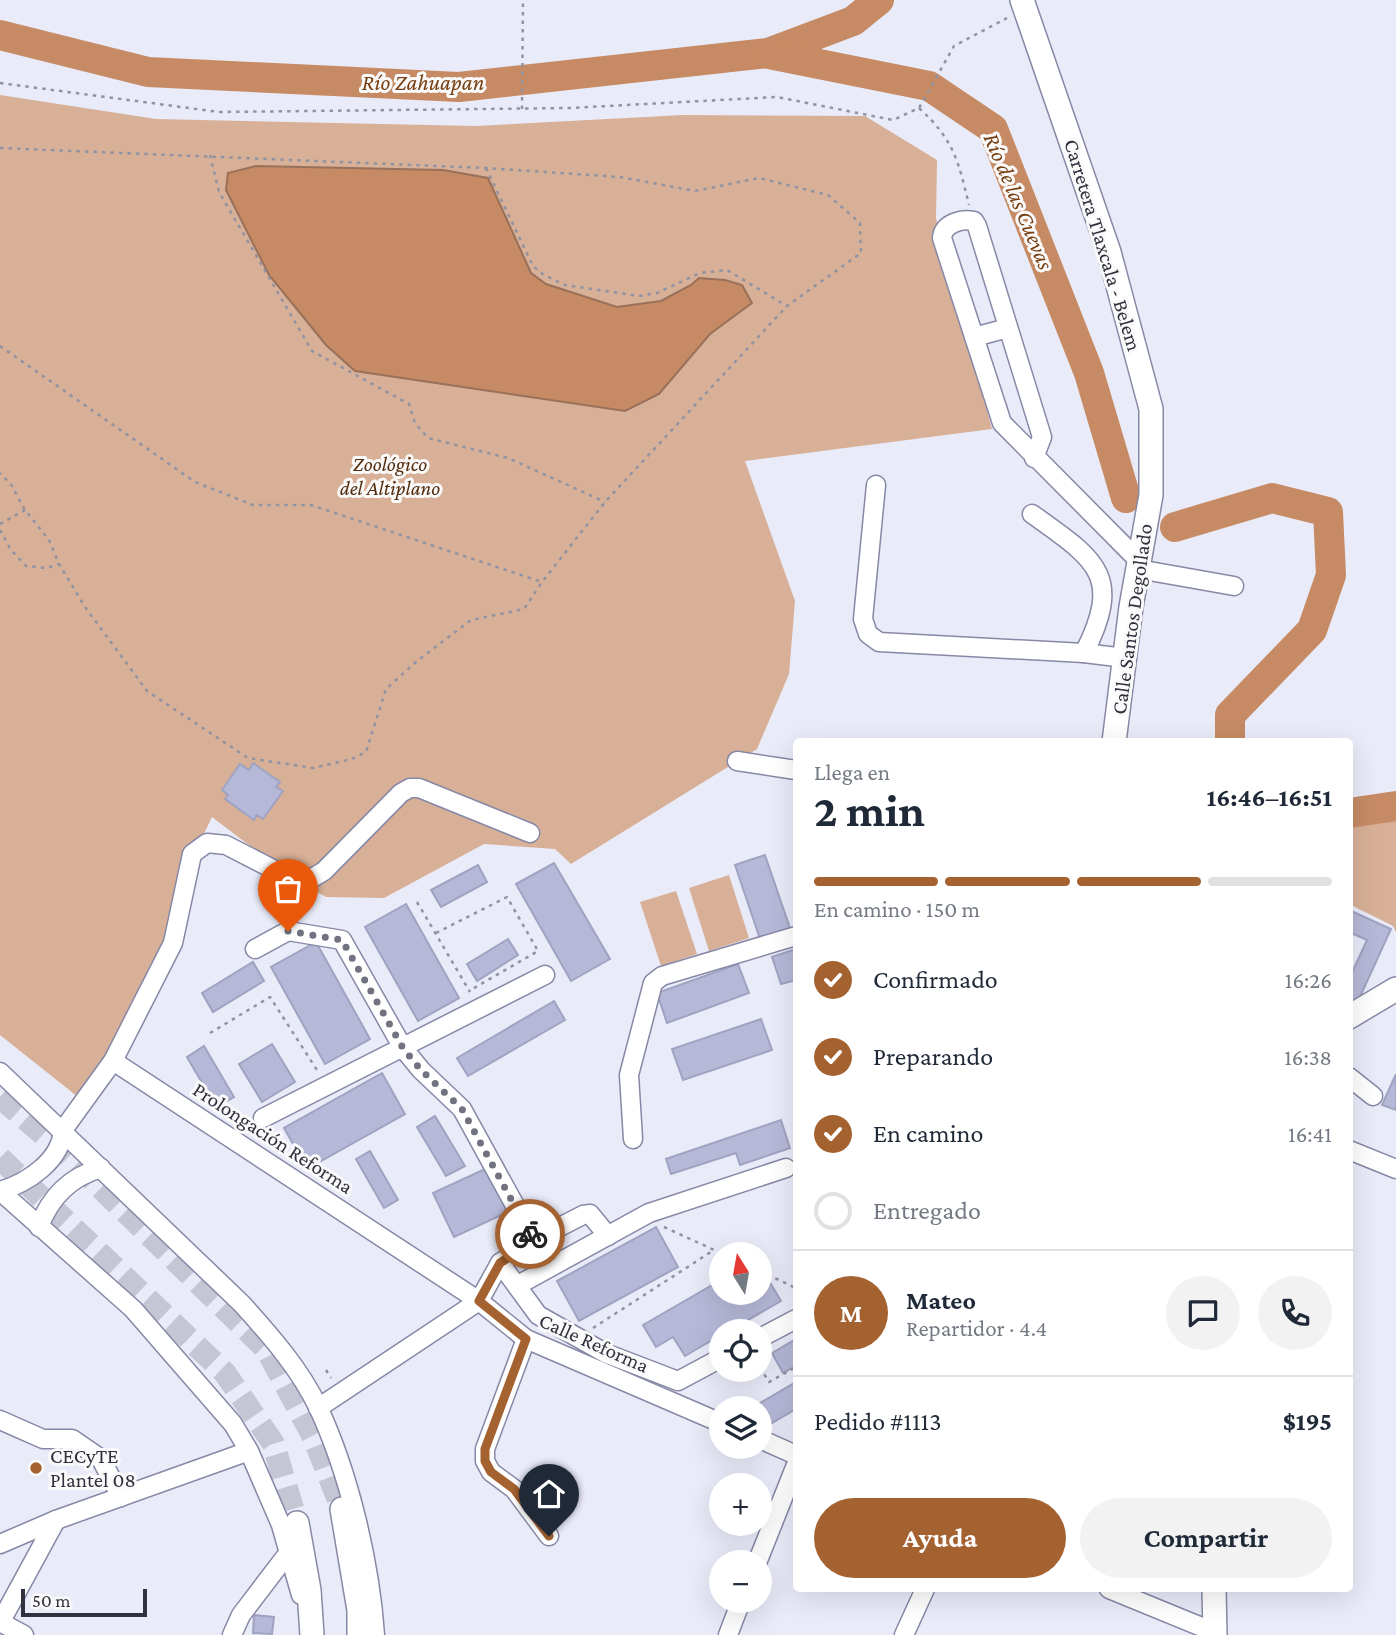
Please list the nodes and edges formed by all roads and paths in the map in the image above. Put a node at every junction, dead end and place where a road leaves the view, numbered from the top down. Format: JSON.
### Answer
{"nodes":[{"id":1,"x":523,"y":0,"type":"edge"},
{"id":2,"x":1023,"y":4,"type":"edge"},
{"id":3,"x":0,"y":83,"type":"edge"},
{"id":4,"x":919,"y":108,"type":"junction"},
{"id":5,"x":522,"y":109,"type":"junction"},
{"id":6,"x":0,"y":148,"type":"edge"},
{"id":7,"x":210,"y":155,"type":"junction"},
{"id":8,"x":486,"y":168,"type":"junction"},
{"id":9,"x":974,"y":221,"type":"junction"},
{"id":10,"x":787,"y":306,"type":"junction"},
{"id":11,"x":1008,"y":328,"type":"junction"},
{"id":12,"x":974,"y":337,"type":"junction"},
{"id":13,"x":1,"y":347,"type":"edge"},
{"id":14,"x":1034,"y":458,"type":"junction"},
{"id":15,"x":0,"y":473,"type":"edge"},
{"id":16,"x":876,"y":485,"type":"dead end"},
{"id":17,"x":1151,"y":495,"type":"joint"},
{"id":18,"x":606,"y":502,"type":"junction"},
{"id":19,"x":25,"y":510,"type":"junction"},
{"id":20,"x":1032,"y":514,"type":"dead end"},
{"id":21,"x":0,"y":524,"type":"edge"},
{"id":22,"x":0,"y":530,"type":"edge"},
{"id":23,"x":59,"y":564,"type":"junction"},
{"id":24,"x":1139,"y":565,"type":"junction"},
{"id":25,"x":542,"y":582,"type":"junction"},
{"id":26,"x":1234,"y":586,"type":"dead end"},
{"id":27,"x":1084,"y":653,"type":"junction"},
{"id":28,"x":1125,"y":658,"type":"junction"},
{"id":29,"x":1115,"y":738,"type":"edge"},
{"id":30,"x":737,"y":761,"type":"dead end"},
{"id":31,"x":793,"y":770,"type":"edge"},
{"id":32,"x":530,"y":833,"type":"dead end"},
{"id":33,"x":417,"y":902,"type":"dead end"},
{"id":34,"x":436,"y":933,"type":"junction"},
{"id":35,"x":793,"y":937,"type":"edge"},
{"id":36,"x":255,"y":949,"type":"dead end"},
{"id":37,"x":545,"y":975,"type":"dead end"},
{"id":38,"x":1396,"y":989,"type":"edge"},
{"id":39,"x":470,"y":990,"type":"junction"},
{"id":40,"x":480,"y":1010,"type":"junction"},
{"id":41,"x":1353,"y":1015,"type":"edge"},
{"id":42,"x":209,"y":1033,"type":"dead end"},
{"id":43,"x":403,"y":1048,"type":"junction"},
{"id":44,"x":113,"y":1061,"type":"junction"},
{"id":45,"x":0,"y":1072,"type":"edge"},
{"id":46,"x":1353,"y":1080,"type":"edge"},
{"id":47,"x":327,"y":1084,"type":"junction"},
{"id":48,"x":1373,"y":1096,"type":"dead end"},
{"id":49,"x":263,"y":1118,"type":"dead end"},
{"id":50,"x":63,"y":1130,"type":"junction"},
{"id":51,"x":634,"y":1139,"type":"dead end"},
{"id":52,"x":1353,"y":1152,"type":"edge"},
{"id":53,"x":101,"y":1168,"type":"junction"},
{"id":54,"x":786,"y":1168,"type":"dead end"},
{"id":55,"x":1396,"y":1170,"type":"edge"},
{"id":56,"x":0,"y":1191,"type":"edge"},
{"id":57,"x":643,"y":1217,"type":"junction"},
{"id":58,"x":39,"y":1227,"type":"junction"},
{"id":59,"x":608,"y":1236,"type":"junction"},
{"id":60,"x":534,"y":1240,"type":"junction"},
{"id":61,"x":709,"y":1248,"type":"edge"},
{"id":62,"x":709,"y":1253,"type":"edge"},
{"id":63,"x":500,"y":1263,"type":"junction"},
{"id":64,"x":772,"y":1277,"type":"edge"},
{"id":65,"x":518,"y":1285,"type":"junction"},
{"id":66,"x":793,"y":1287,"type":"edge"},
{"id":67,"x":479,"y":1301,"type":"junction"},
{"id":68,"x":793,"y":1321,"type":"edge"},
{"id":69,"x":772,"y":1332,"type":"edge"},
{"id":70,"x":579,"y":1338,"type":"junction"},
{"id":71,"x":526,"y":1339,"type":"junction"},
{"id":72,"x":709,"y":1364,"type":"edge"},
{"id":73,"x":793,"y":1369,"type":"edge"},
{"id":74,"x":772,"y":1380,"type":"edge"},
{"id":75,"x":318,"y":1408,"type":"junction"},
{"id":76,"x":709,"y":1418,"type":"edge"},
{"id":77,"x":0,"y":1420,"type":"edge"},
{"id":78,"x":772,"y":1444,"type":"edge"},
{"id":79,"x":249,"y":1451,"type":"junction"},
{"id":80,"x":793,"y":1454,"type":"edge"},
{"id":81,"x":793,"y":1473,"type":"edge"},
{"id":82,"x":121,"y":1497,"type":"junction"},
{"id":83,"x":342,"y":1509,"type":"tunnel mouth"},
{"id":84,"x":56,"y":1520,"type":"junction"},
{"id":85,"x":297,"y":1523,"type":"tunnel mouth"},
{"id":86,"x":549,"y":1536,"type":"dead end"},
{"id":87,"x":0,"y":1544,"type":"edge"},
{"id":88,"x":295,"y":1549,"type":"junction"},
{"id":89,"x":762,"y":1550,"type":"edge"},
{"id":90,"x":924,"y":1592,"type":"edge"},
{"id":91,"x":1116,"y":1592,"type":"edge"},
{"id":92,"x":1214,"y":1592,"type":"edge"},
{"id":93,"x":736,"y":1613,"type":"edge"},
{"id":94,"x":0,"y":1622,"type":"edge"},
{"id":95,"x":1215,"y":1634,"type":"edge"},
{"id":96,"x":24,"y":1635,"type":"edge"},
{"id":97,"x":232,"y":1635,"type":"edge"},
{"id":98,"x":312,"y":1635,"type":"edge"},
{"id":99,"x":359,"y":1635,"type":"edge"},
{"id":100,"x":374,"y":1635,"type":"edge"},
{"id":101,"x":728,"y":1635,"type":"edge"},
{"id":102,"x":904,"y":1635,"type":"edge"}],
"edges":[{"from":1,"to":5,"type":"path"},
{"from":2,"to":4,"type":"path"},
{"from":2,"to":17,"type":"main road","name":"Carretera Tlaxcala - Belem"},
{"from":3,"to":5,"type":"path"},
{"from":4,"to":5,"type":"path"},
{"from":4,"to":9,"type":"path"},
{"from":6,"to":7,"type":"path"},
{"from":7,"to":8,"type":"path"},
{"from":7,"to":18,"type":"path"},
{"from":8,"to":10,"type":"path"},
{"from":8,"to":10,"type":"path"},
{"from":9,"to":11,"type":"street"},
{"from":9,"to":12,"type":"street"},
{"from":10,"to":18,"type":"path"},
{"from":11,"to":12,"type":"street"},
{"from":11,"to":14,"type":"street"},
{"from":12,"to":14,"type":"street"},
{"from":13,"to":25,"type":"path"},
{"from":14,"to":24,"type":"street"},
{"from":15,"to":19,"type":"path"},
{"from":16,"to":27,"type":"street"},
{"from":17,"to":24,"type":"main road","name":"Calle Santos Degollado"},
{"from":18,"to":25,"type":"path"},
{"from":19,"to":21,"type":"path"},
{"from":19,"to":23,"type":"path"},
{"from":20,"to":27,"type":"street"},
{"from":22,"to":23,"type":"path"},
{"from":23,"to":25,"type":"path"},
{"from":24,"to":26,"type":"street"},
{"from":24,"to":28,"type":"main road","name":"Calle Santos Degollado"},
{"from":27,"to":28,"type":"street"},
{"from":28,"to":29,"type":"main road","name":"Calle Santos Degollado"},
{"from":30,"to":31,"type":"street"},
{"from":32,"to":44,"type":"street"},
{"from":33,"to":34,"type":"path"},
{"from":34,"to":39,"type":"path"},
{"from":34,"to":39,"type":"path"},
{"from":35,"to":51,"type":"street"},
{"from":36,"to":43,"type":"street"},
{"from":37,"to":40,"type":"street"},
{"from":38,"to":41,"type":"main road"},
{"from":39,"to":40,"type":"path"},
{"from":40,"to":43,"type":"street"},
{"from":42,"to":47,"type":"path"},
{"from":43,"to":47,"type":"street"},
{"from":43,"to":60,"type":"street"},
{"from":44,"to":50,"type":"street"},
{"from":44,"to":67,"type":"street","name":"Prolongación Reforma"},
{"from":45,"to":50,"type":"street"},
{"from":46,"to":48,"type":"street"},
{"from":47,"to":49,"type":"street"},
{"from":50,"to":53,"type":"street"},
{"from":50,"to":56,"type":"street"},
{"from":52,"to":55,"type":"street"},
{"from":53,"to":58,"type":"street"},
{"from":53,"to":75,"type":"street"},
{"from":54,"to":57,"type":"street"},
{"from":56,"to":58,"type":"street"},
{"from":57,"to":59,"type":"street"},
{"from":57,"to":61,"type":"path"},
{"from":58,"to":79,"type":"street"},
{"from":59,"to":60,"type":"street"},
{"from":59,"to":65,"type":"street"},
{"from":60,"to":63,"type":"street"},
{"from":62,"to":70,"type":"path"},
{"from":63,"to":65,"type":"street","name":"Calle Reforma"},
{"from":63,"to":67,"type":"street"},
{"from":64,"to":66,"type":"path"},
{"from":65,"to":70,"type":"street","name":"Calle Reforma"},
{"from":67,"to":71,"type":"street","name":"Calle Reforma"},
{"from":67,"to":75,"type":"street"},
{"from":68,"to":69,"type":"street"},
{"from":70,"to":72,"type":"street","name":"Calle Reforma"},
{"from":71,"to":76,"type":"street","name":"Calle Reforma"},
{"from":71,"to":86,"type":"street"},
{"from":73,"to":74,"type":"path"},
{"from":75,"to":100,"type":"street"},
{"from":77,"to":82,"type":"street"},
{"from":78,"to":80,"type":"street"},
{"from":79,"to":82,"type":"street"},
{"from":79,"to":88,"type":"street"},
{"from":81,"to":89,"type":"street"},
{"from":82,"to":84,"type":"street"},
{"from":83,"to":99,"type":"main road"},
{"from":84,"to":87,"type":"street"},
{"from":84,"to":94,"type":"street"},
{"from":85,"to":88,"type":"main road"},
{"from":88,"to":97,"type":"street"},
{"from":88,"to":98,"type":"main road"},
{"from":90,"to":102,"type":"street"},
{"from":91,"to":95,"type":"street"},
{"from":92,"to":95,"type":"main road"},
{"from":93,"to":101,"type":"street"},
{"from":94,"to":96,"type":"street"}]}
